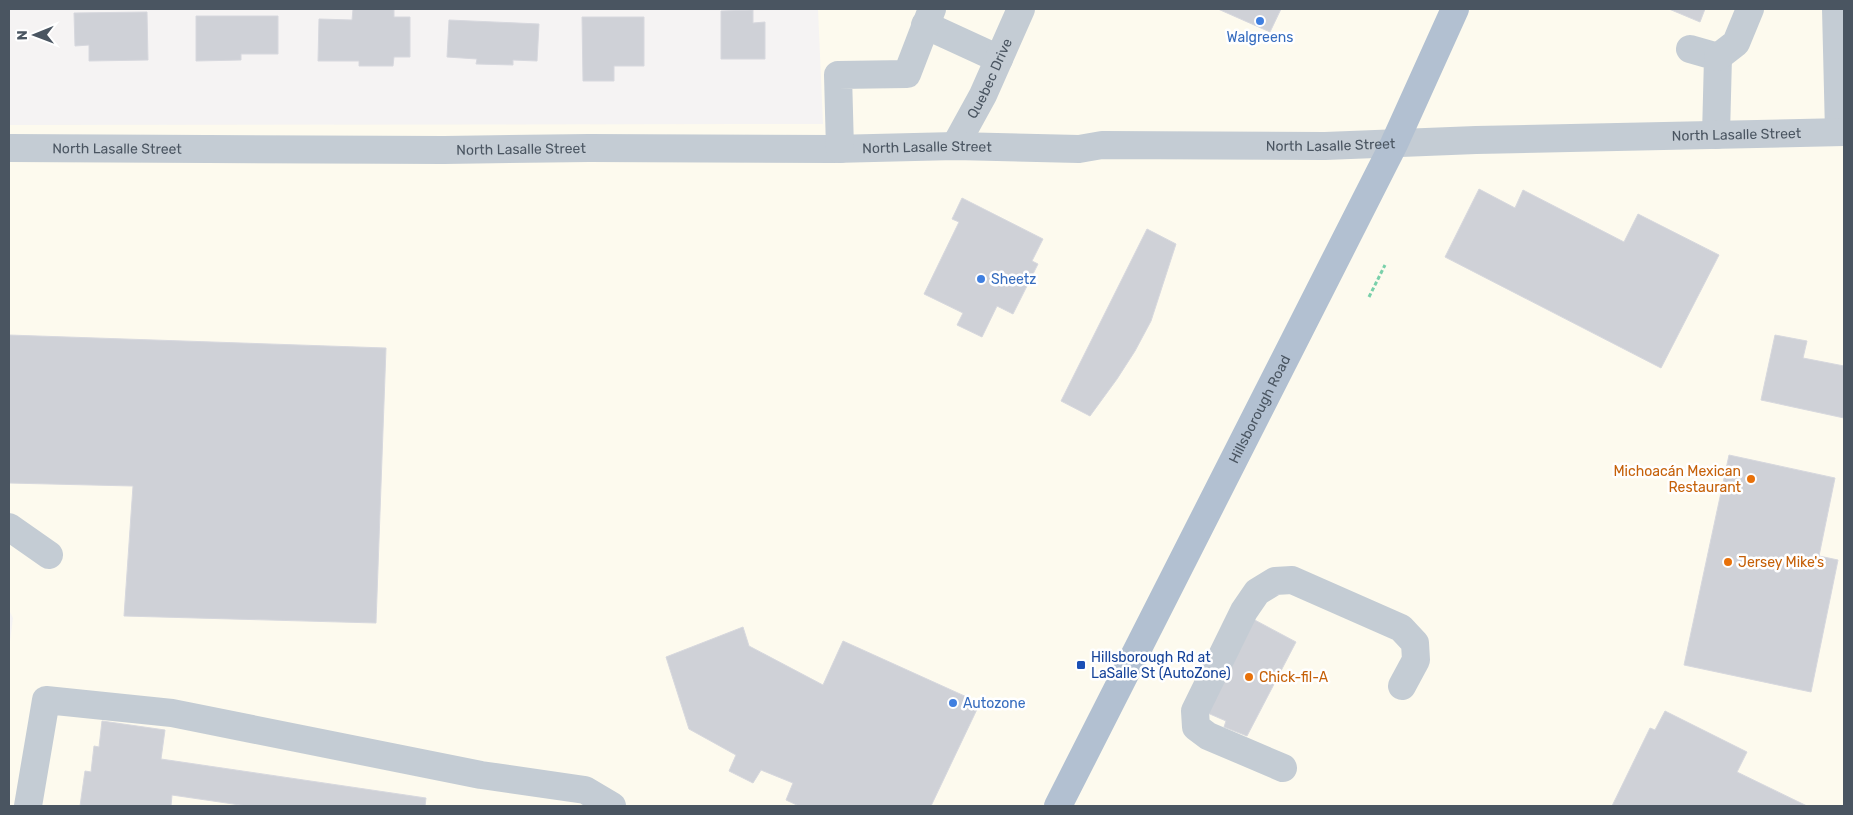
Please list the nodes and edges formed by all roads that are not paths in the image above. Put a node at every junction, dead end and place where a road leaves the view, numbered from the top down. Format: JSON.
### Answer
{"nodes":[{"id":1,"x":1021,"y":9,"type":"edge"},
{"id":2,"x":1455,"y":9,"type":"edge"},
{"id":3,"x":1750,"y":9,"type":"edge"},
{"id":4,"x":1836,"y":9,"type":"edge"},
{"id":5,"x":929,"y":17,"type":"edge"},
{"id":6,"x":1690,"y":49,"type":"dead end"},
{"id":7,"x":1718,"y":57,"type":"junction"},
{"id":8,"x":999,"y":59,"type":"junction"},
{"id":9,"x":1842,"y":132,"type":"edge"},
{"id":10,"x":1716,"y":135,"type":"junction"},
{"id":11,"x":1394,"y":144,"type":"junction"},
{"id":12,"x":955,"y":146,"type":"junction"},
{"id":13,"x":9,"y":148,"type":"edge"},
{"id":14,"x":840,"y":149,"type":"junction"},
{"id":15,"x":9,"y":527,"type":"edge"},
{"id":16,"x":49,"y":555,"type":"dead end"},
{"id":17,"x":1402,"y":686,"type":"dead end"},
{"id":18,"x":1283,"y":768,"type":"dead end"},
{"id":19,"x":28,"y":806,"type":"edge"},
{"id":20,"x":612,"y":806,"type":"edge"},
{"id":21,"x":1058,"y":806,"type":"edge"}],
"edges":[{"from":1,"to":8,"type":"street","name":"Quebec Drive"},
{"from":2,"to":11,"type":"main road","name":"Hillsborough Road"},
{"from":3,"to":7,"type":"street"},
{"from":4,"to":9,"type":"street"},
{"from":5,"to":8,"type":"street"},
{"from":5,"to":14,"type":"street"},
{"from":6,"to":7,"type":"street"},
{"from":7,"to":10,"type":"street"},
{"from":8,"to":12,"type":"street","name":"Quebec Drive"},
{"from":9,"to":10,"type":"street","name":"North Lasalle Street"},
{"from":10,"to":11,"type":"street","name":"North Lasalle Street"},
{"from":11,"to":12,"type":"street","name":"North Lasalle Street"},
{"from":11,"to":21,"type":"main road","name":"Hillsborough Road"},
{"from":12,"to":14,"type":"street","name":"North Lasalle Street"},
{"from":13,"to":14,"type":"street","name":"North Lasalle Street"},
{"from":15,"to":16,"type":"street"},
{"from":17,"to":18,"type":"street"},
{"from":19,"to":20,"type":"street"}]}
